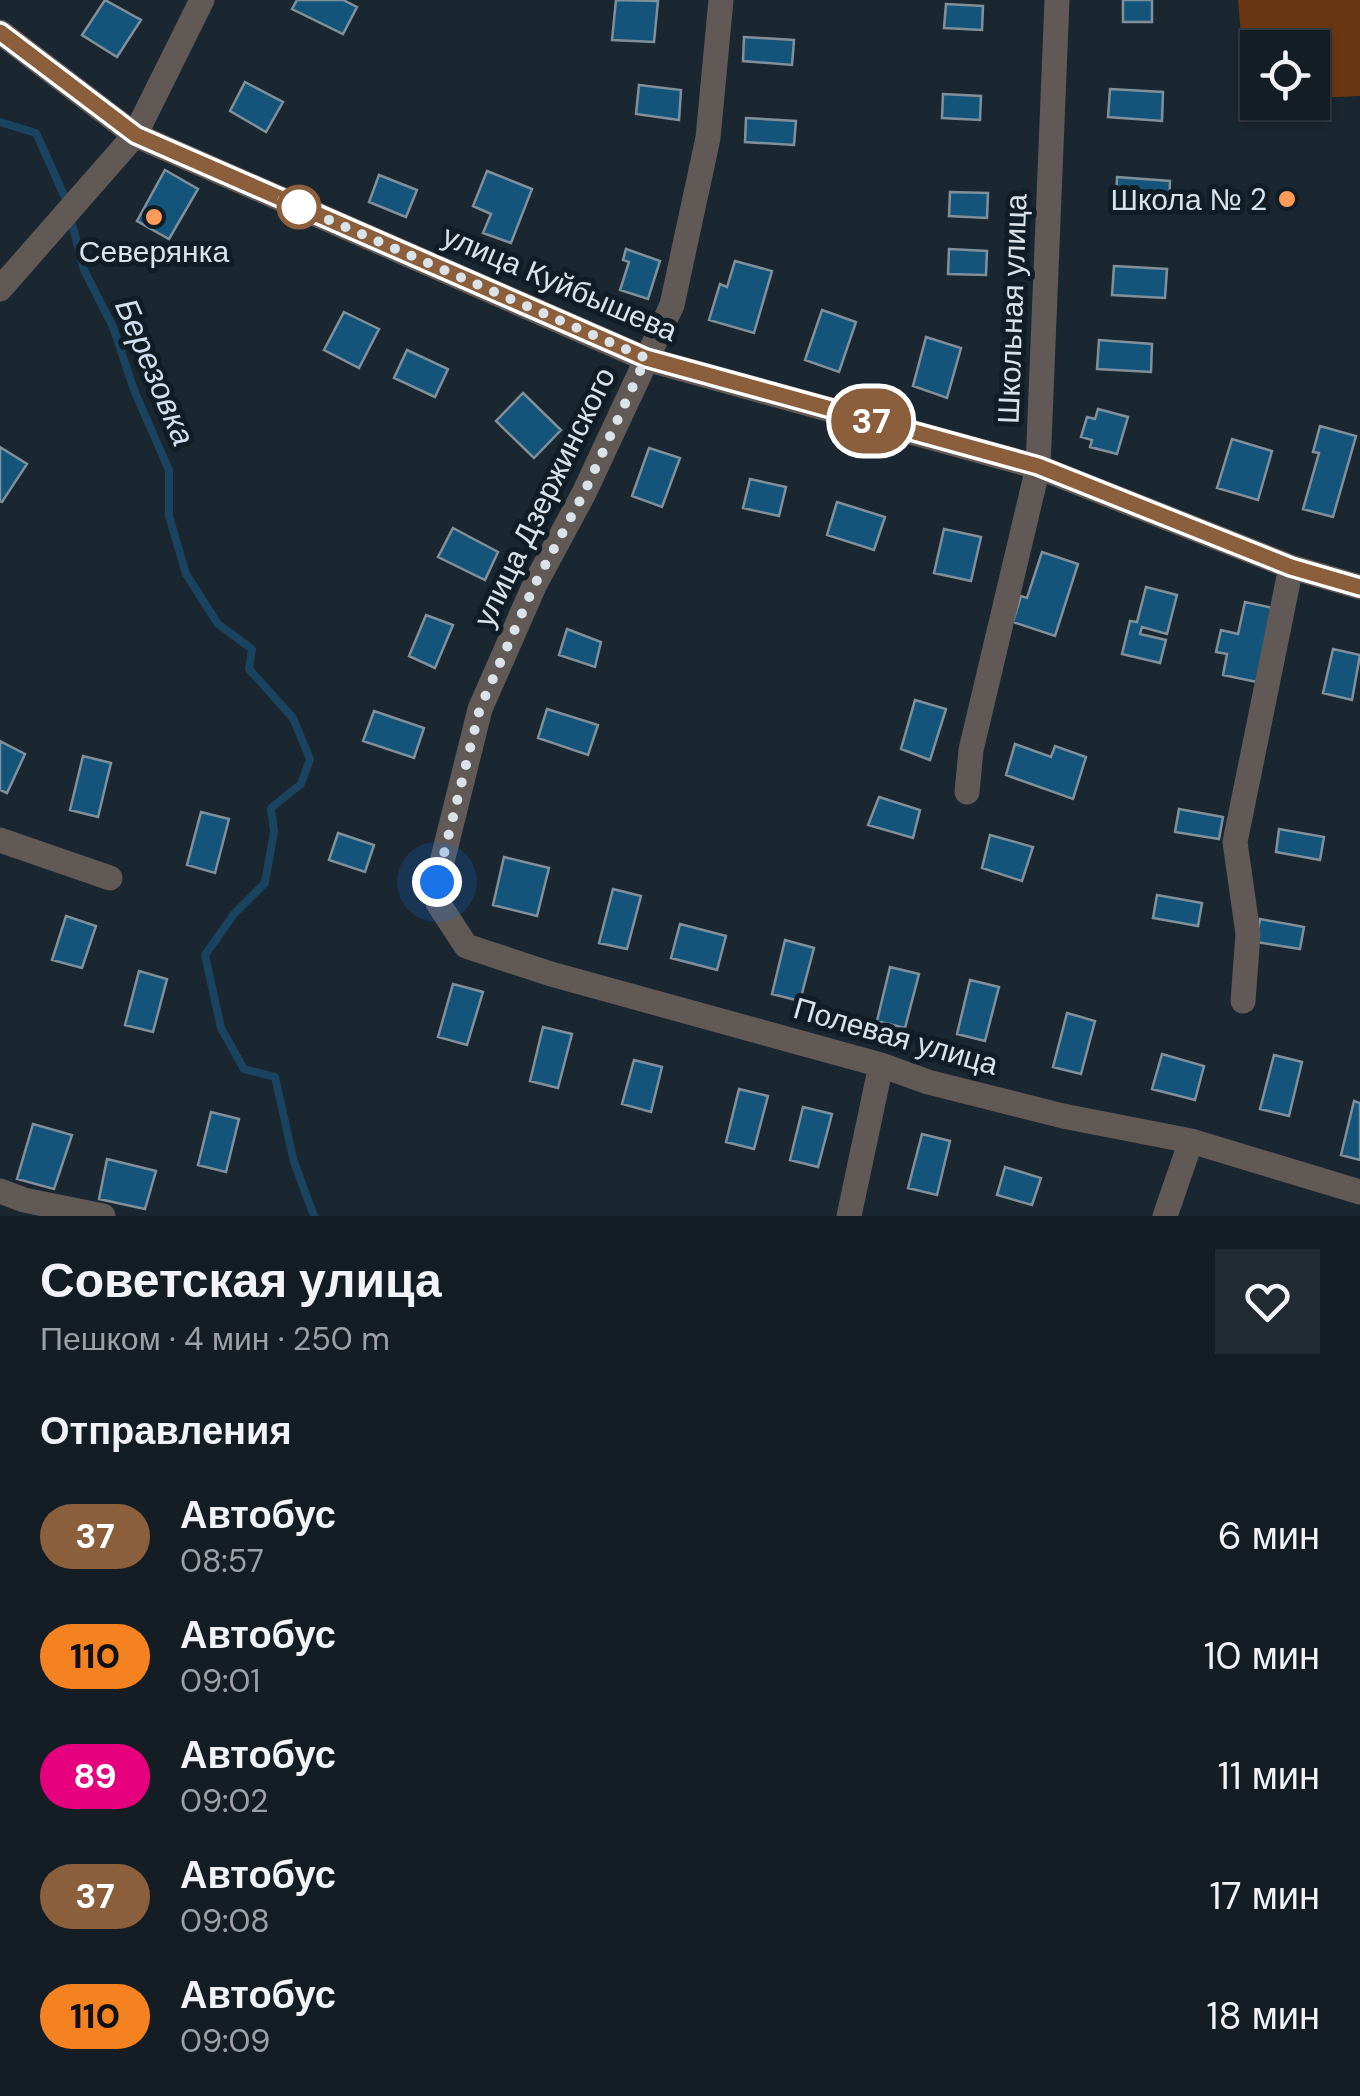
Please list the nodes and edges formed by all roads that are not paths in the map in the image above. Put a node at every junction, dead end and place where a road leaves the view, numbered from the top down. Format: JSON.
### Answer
{"nodes":[{"id":1,"x":202,"y":0,"type":"edge"},
{"id":2,"x":721,"y":0,"type":"edge"},
{"id":3,"x":1058,"y":0,"type":"edge"},
{"id":4,"x":0,"y":32,"type":"edge"},
{"id":5,"x":136,"y":135,"type":"junction"},
{"id":6,"x":0,"y":289,"type":"edge"},
{"id":7,"x":646,"y":358,"type":"junction"},
{"id":8,"x":1038,"y":466,"type":"junction"},
{"id":9,"x":1291,"y":567,"type":"junction"},
{"id":10,"x":1360,"y":587,"type":"edge"},
{"id":11,"x":967,"y":792,"type":"dead end"},
{"id":12,"x":0,"y":840,"type":"edge"},
{"id":13,"x":110,"y":878,"type":"dead end"},
{"id":14,"x":438,"y":903,"type":"joint"},
{"id":15,"x":1243,"y":1001,"type":"dead end"},
{"id":16,"x":881,"y":1065,"type":"junction"},
{"id":17,"x":1191,"y":1141,"type":"junction"},
{"id":18,"x":1360,"y":1192,"type":"edge"},
{"id":19,"x":14,"y":1202,"type":"edge"},
{"id":20,"x":103,"y":1216,"type":"edge"},
{"id":21,"x":849,"y":1216,"type":"edge"},
{"id":22,"x":1166,"y":1216,"type":"edge"}],
"edges":[{"from":1,"to":5,"type":"street"},
{"from":2,"to":7,"type":"street","name":"улица Дзержинского"},
{"from":3,"to":8,"type":"street","name":"Школьная улица"},
{"from":4,"to":5,"type":"street","name":"улица Куйбышева"},
{"from":5,"to":6,"type":"street"},
{"from":5,"to":7,"type":"street","name":"улица Куйбышева"},
{"from":7,"to":8,"type":"street","name":"улица Куйбышева"},
{"from":7,"to":14,"type":"street","name":"улица Дзержинского"},
{"from":8,"to":9,"type":"street","name":"улица Куйбышева"},
{"from":8,"to":11,"type":"street","name":"Школьная улица"},
{"from":9,"to":10,"type":"street","name":"улица Куйбышева"},
{"from":9,"to":15,"type":"street"},
{"from":12,"to":13,"type":"street"},
{"from":14,"to":16,"type":"street","name":"Полевая улица"},
{"from":16,"to":17,"type":"street","name":"Полевая улица"},
{"from":16,"to":21,"type":"street"},
{"from":17,"to":18,"type":"street","name":"Полевая улица"},
{"from":17,"to":22,"type":"street"},
{"from":19,"to":20,"type":"street"}]}
